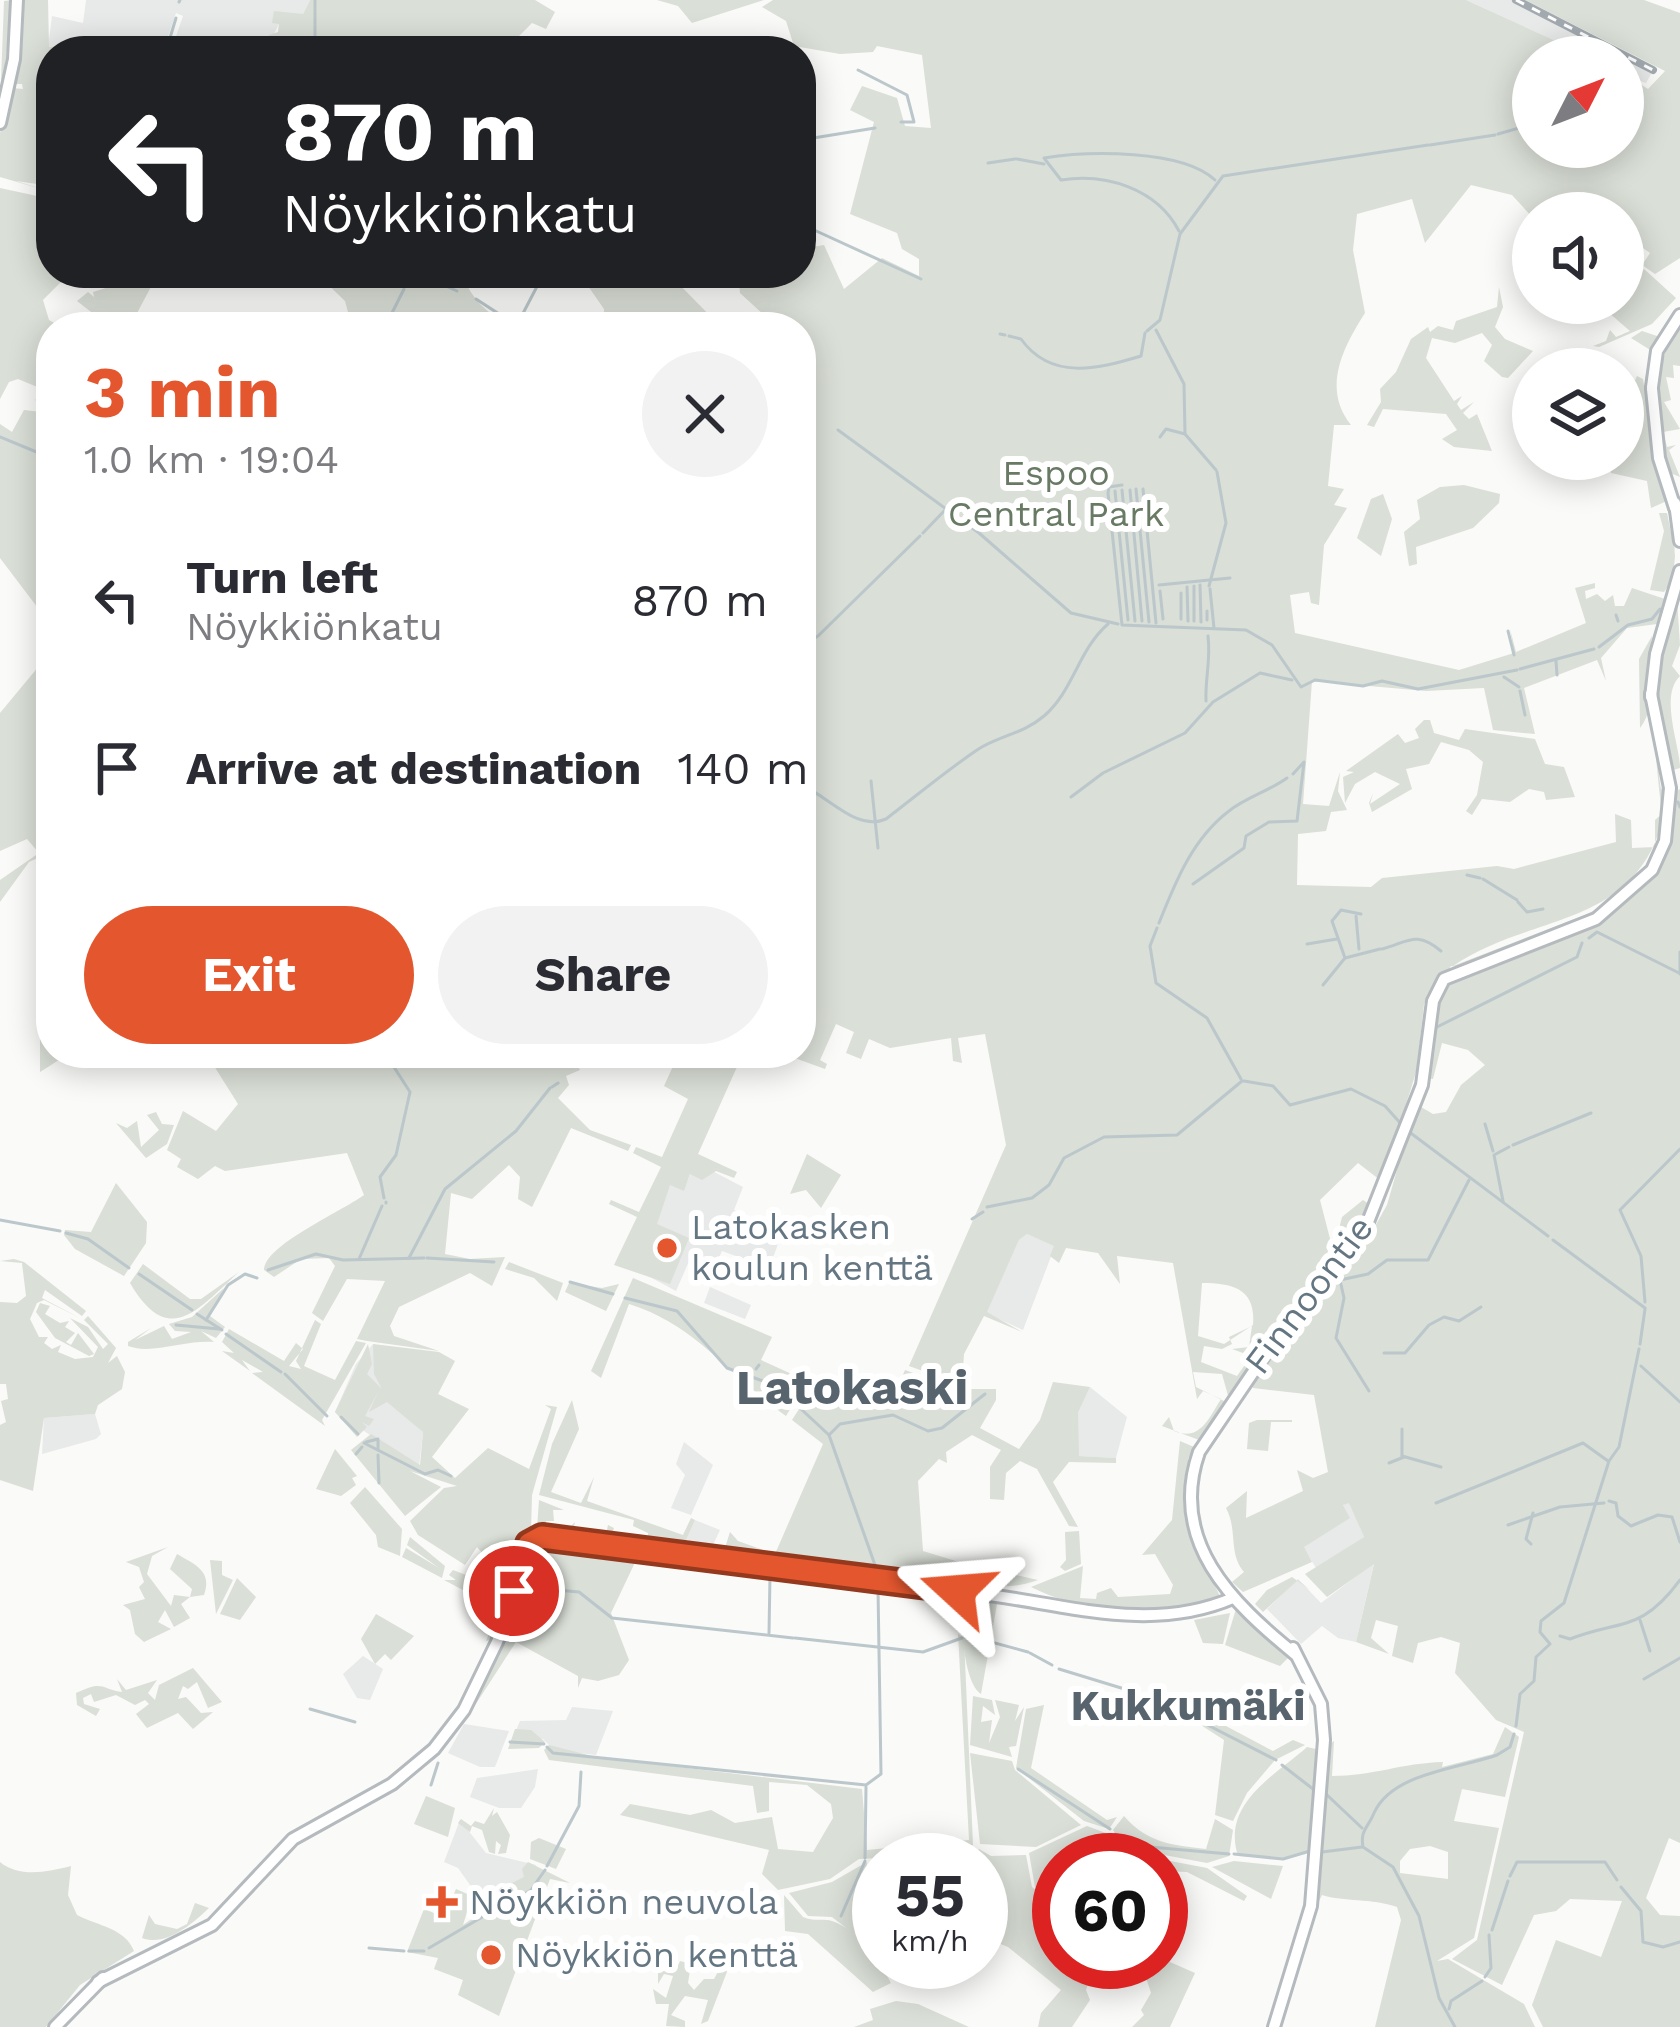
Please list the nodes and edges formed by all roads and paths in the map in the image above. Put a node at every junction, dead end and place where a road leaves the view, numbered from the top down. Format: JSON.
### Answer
{"nodes":[{"id":1,"x":17,"y":0,"type":"edge"},
{"id":2,"x":1,"y":118,"type":"edge"},
{"id":3,"x":1680,"y":317,"type":"edge"},
{"id":4,"x":1680,"y":541,"type":"edge"},
{"id":5,"x":1680,"y":571,"type":"edge"},
{"id":6,"x":1196,"y":1460,"type":"junction"},
{"id":7,"x":1235,"y":1600,"type":"junction"},
{"id":8,"x":1295,"y":1654,"type":"junction"},
{"id":9,"x":55,"y":2027,"type":"edge"},
{"id":10,"x":1274,"y":2027,"type":"edge"}],
"edges":[{"from":1,"to":2,"type":"main road"},
{"from":3,"to":4,"type":"main road"},
{"from":5,"to":6,"type":"main road","name":"Finnoontie"},
{"from":6,"to":7,"type":"main road","name":"Finnoontie"},
{"from":6,"to":8,"type":"main road","name":"Finnoontie"},
{"from":7,"to":8,"type":"main road","name":"Finnoontie"},
{"from":7,"to":9,"type":"main road"},
{"from":8,"to":10,"type":"main road","name":"Finnoontie"}]}
